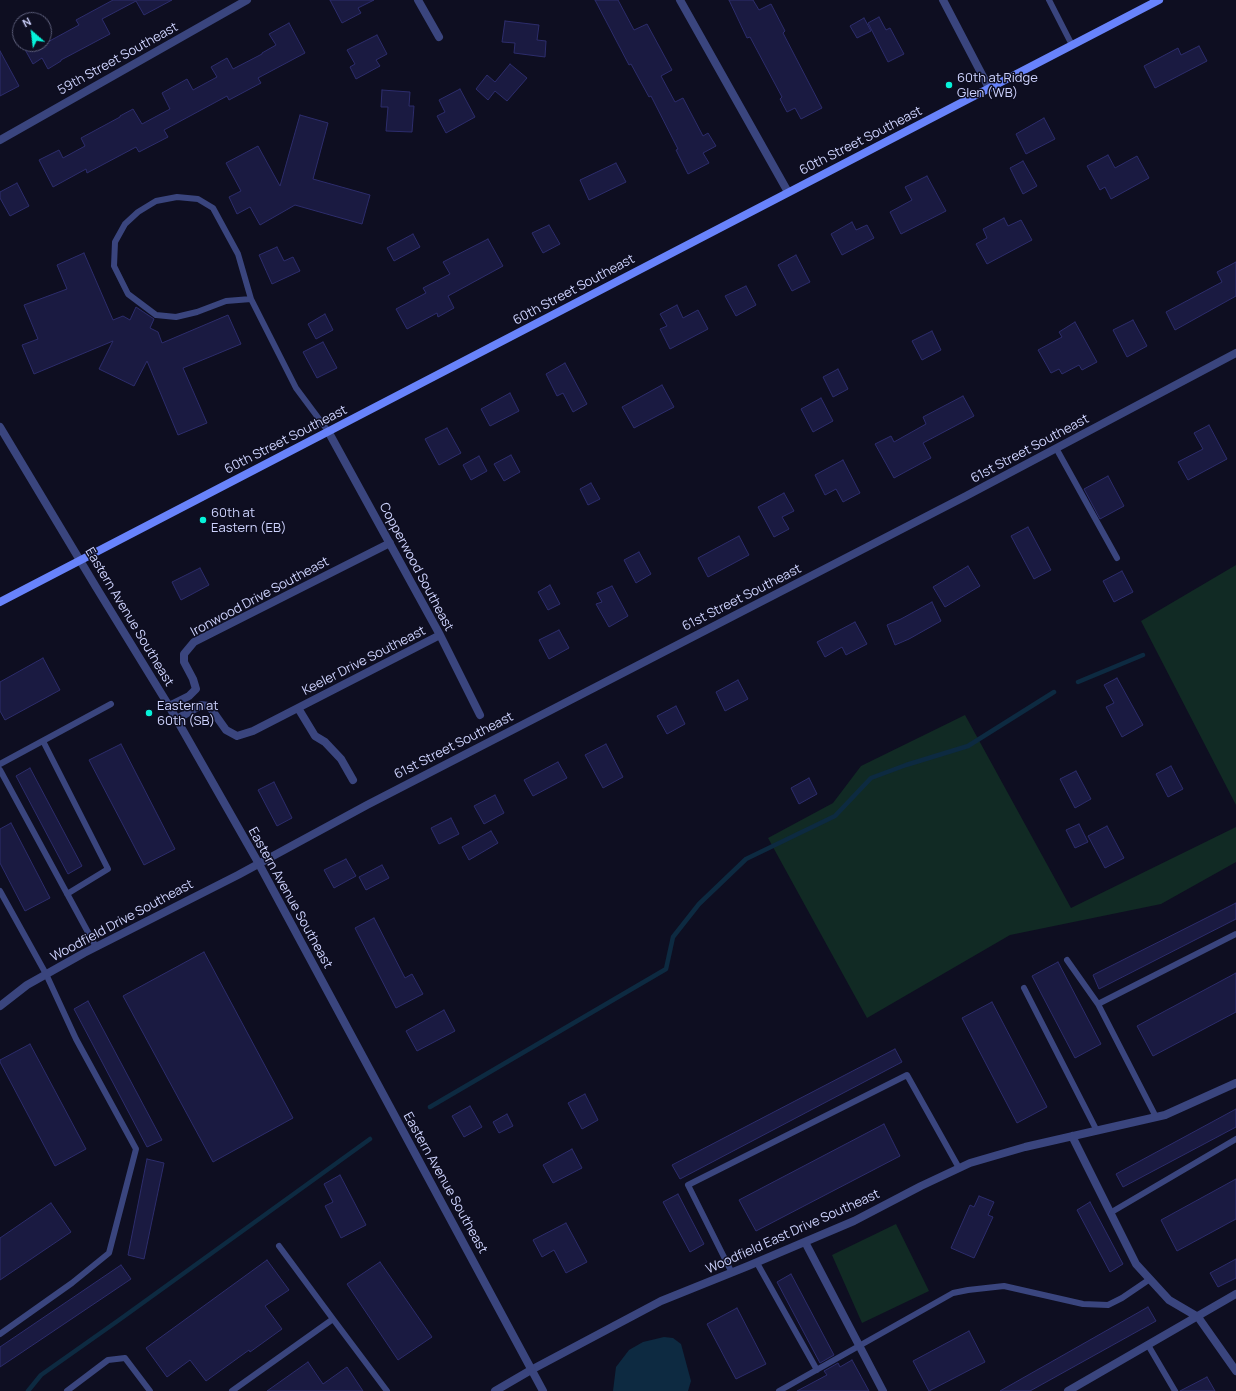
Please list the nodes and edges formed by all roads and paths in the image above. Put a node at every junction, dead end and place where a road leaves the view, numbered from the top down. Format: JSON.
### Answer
{"nodes":[{"id":1,"x":247,"y":0,"type":"edge"},
{"id":2,"x":418,"y":0,"type":"edge"},
{"id":3,"x":680,"y":0,"type":"edge"},
{"id":4,"x":943,"y":0,"type":"edge"},
{"id":5,"x":1049,"y":0,"type":"edge"},
{"id":6,"x":1159,"y":0,"type":"edge"},
{"id":7,"x":439,"y":37,"type":"dead end"},
{"id":8,"x":1072,"y":45,"type":"junction"},
{"id":9,"x":989,"y":88,"type":"junction"},
{"id":10,"x":0,"y":140,"type":"edge"},
{"id":11,"x":788,"y":192,"type":"junction"},
{"id":12,"x":251,"y":299,"type":"junction"},
{"id":13,"x":1236,"y":353,"type":"edge"},
{"id":14,"x":0,"y":427,"type":"edge"},
{"id":15,"x":328,"y":431,"type":"junction"},
{"id":16,"x":1056,"y":448,"type":"junction"},
{"id":17,"x":390,"y":543,"type":"junction"},
{"id":18,"x":1116,"y":558,"type":"dead end"},
{"id":19,"x":80,"y":560,"type":"junction"},
{"id":20,"x":0,"y":602,"type":"edge"},
{"id":21,"x":440,"y":635,"type":"junction"},
{"id":22,"x":111,"y":704,"type":"dead end"},
{"id":23,"x":169,"y":706,"type":"junction"},
{"id":24,"x":298,"y":708,"type":"junction"},
{"id":25,"x":480,"y":715,"type":"dead end"},
{"id":26,"x":177,"y":719,"type":"junction"},
{"id":27,"x":43,"y":741,"type":"junction"},
{"id":28,"x":0,"y":764,"type":"edge"},
{"id":29,"x":0,"y":770,"type":"edge"},
{"id":30,"x":353,"y":780,"type":"dead end"},
{"id":31,"x":259,"y":864,"type":"junction"},
{"id":32,"x":0,"y":890,"type":"edge"},
{"id":33,"x":67,"y":894,"type":"junction"},
{"id":34,"x":1236,"y":934,"type":"edge"},
{"id":35,"x":96,"y":947,"type":"junction"},
{"id":36,"x":1068,"y":960,"type":"dead end"},
{"id":37,"x":46,"y":974,"type":"junction"},
{"id":38,"x":1024,"y":988,"type":"dead end"},
{"id":39,"x":1098,"y":1004,"type":"junction"},
{"id":40,"x":0,"y":1006,"type":"edge"},
{"id":41,"x":1236,"y":1083,"type":"edge"},
{"id":42,"x":1156,"y":1117,"type":"junction"},
{"id":43,"x":1097,"y":1130,"type":"junction"},
{"id":44,"x":1072,"y":1136,"type":"junction"},
{"id":45,"x":1236,"y":1139,"type":"edge"},
{"id":46,"x":958,"y":1168,"type":"junction"},
{"id":47,"x":1110,"y":1213,"type":"junction"},
{"id":48,"x":805,"y":1242,"type":"junction"},
{"id":49,"x":279,"y":1246,"type":"dead end"},
{"id":50,"x":757,"y":1263,"type":"junction"},
{"id":51,"x":732,"y":1273,"type":"junction"},
{"id":52,"x":1150,"y":1279,"type":"junction"},
{"id":53,"x":1236,"y":1294,"type":"edge"},
{"id":54,"x":1198,"y":1317,"type":"junction"},
{"id":55,"x":333,"y":1319,"type":"junction"},
{"id":56,"x":0,"y":1334,"type":"edge"},
{"id":57,"x":1148,"y":1345,"type":"junction"},
{"id":58,"x":860,"y":1346,"type":"junction"},
{"id":59,"x":532,"y":1370,"type":"junction"},
{"id":60,"x":817,"y":1370,"type":"junction"},
{"id":61,"x":1236,"y":1371,"type":"edge"},
{"id":62,"x":67,"y":1391,"type":"edge"},
{"id":63,"x":150,"y":1391,"type":"edge"},
{"id":64,"x":232,"y":1391,"type":"edge"},
{"id":65,"x":387,"y":1391,"type":"edge"},
{"id":66,"x":495,"y":1391,"type":"edge"},
{"id":67,"x":543,"y":1391,"type":"edge"},
{"id":68,"x":779,"y":1391,"type":"edge"},
{"id":69,"x":883,"y":1391,"type":"edge"},
{"id":70,"x":1068,"y":1391,"type":"edge"},
{"id":71,"x":1175,"y":1391,"type":"edge"}],
"edges":[{"from":1,"to":10,"type":"street","name":"59th Street Southeast"},
{"from":2,"to":7,"type":"street"},
{"from":3,"to":11,"type":"street"},
{"from":4,"to":9,"type":"street"},
{"from":5,"to":8,"type":"lane"},
{"from":6,"to":8,"type":"main road","name":"60th Street Southeast"},
{"from":8,"to":9,"type":"main road","name":"60th Street Southeast"},
{"from":9,"to":11,"type":"main road","name":"60th Street Southeast"},
{"from":11,"to":15,"type":"main road","name":"60th Street Southeast"},
{"from":12,"to":12,"type":"lane"},
{"from":12,"to":15,"type":"lane"},
{"from":13,"to":16,"type":"street","name":"61st Street Southeast"},
{"from":14,"to":19,"type":"street","name":"Eastern Avenue Southeast"},
{"from":15,"to":17,"type":"street","name":"Copperwood Southeast"},
{"from":15,"to":19,"type":"main road","name":"60th Street Southeast"},
{"from":16,"to":18,"type":"lane"},
{"from":16,"to":31,"type":"street","name":"61st Street Southeast"},
{"from":17,"to":21,"type":"street","name":"Copperwood Southeast"},
{"from":17,"to":23,"type":"street","name":"Ironwood Drive Southeast"},
{"from":19,"to":20,"type":"main road","name":"60th Street Southeast"},
{"from":19,"to":23,"type":"street","name":"Eastern Avenue Southeast"},
{"from":21,"to":24,"type":"street","name":"Keeler Drive Southeast"},
{"from":21,"to":25,"type":"street","name":"Copperwood Southeast"},
{"from":22,"to":27,"type":"lane"},
{"from":23,"to":26,"type":"street","name":"Eastern Avenue Southeast"},
{"from":24,"to":26,"type":"street","name":"Keeler Drive Southeast"},
{"from":24,"to":30,"type":"street","name":"Keeler Drive Southeast"},
{"from":26,"to":31,"type":"street","name":"Eastern Avenue Southeast"},
{"from":27,"to":28,"type":"lane"},
{"from":27,"to":33,"type":"lane"},
{"from":29,"to":33,"type":"lane"},
{"from":31,"to":35,"type":"street","name":"Woodfield Drive Southeast"},
{"from":31,"to":59,"type":"street","name":"Eastern Avenue Southeast"},
{"from":32,"to":37,"type":"lane"},
{"from":33,"to":35,"type":"lane"},
{"from":34,"to":39,"type":"lane"},
{"from":35,"to":37,"type":"street","name":"Woodfield Drive Southeast"},
{"from":36,"to":39,"type":"lane"},
{"from":37,"to":40,"type":"street","name":"Woodfield Drive Southeast"},
{"from":37,"to":56,"type":"lane"},
{"from":38,"to":43,"type":"lane"},
{"from":39,"to":42,"type":"lane"},
{"from":41,"to":42,"type":"street","name":"Woodfield East Drive Southeast"},
{"from":42,"to":43,"type":"street","name":"Woodfield East Drive Southeast"},
{"from":43,"to":44,"type":"street","name":"Woodfield East Drive Southeast"},
{"from":44,"to":46,"type":"street","name":"Woodfield East Drive Southeast"},
{"from":44,"to":47,"type":"street"},
{"from":45,"to":47,"type":"lane"},
{"from":46,"to":48,"type":"street","name":"Woodfield East Drive Southeast"},
{"from":46,"to":51,"type":"lane"},
{"from":47,"to":52,"type":"street"},
{"from":48,"to":50,"type":"street","name":"Woodfield East Drive Southeast"},
{"from":48,"to":58,"type":"street"},
{"from":49,"to":55,"type":"lane"},
{"from":50,"to":51,"type":"street","name":"Woodfield East Drive Southeast"},
{"from":50,"to":60,"type":"lane"},
{"from":51,"to":59,"type":"street","name":"Woodfield East Drive Southeast"},
{"from":52,"to":54,"type":"street"},
{"from":52,"to":58,"type":"lane"},
{"from":53,"to":54,"type":"street"},
{"from":54,"to":57,"type":"street"},
{"from":54,"to":61,"type":"street"},
{"from":55,"to":64,"type":"lane"},
{"from":55,"to":65,"type":"lane"},
{"from":57,"to":70,"type":"street"},
{"from":57,"to":71,"type":"lane"},
{"from":58,"to":60,"type":"lane"},
{"from":58,"to":69,"type":"street"},
{"from":59,"to":66,"type":"street","name":"Woodfield East Drive Southeast"},
{"from":59,"to":67,"type":"street","name":"Eastern Avenue Southeast"},
{"from":60,"to":68,"type":"lane"},
{"from":62,"to":63,"type":"lane"}]}
